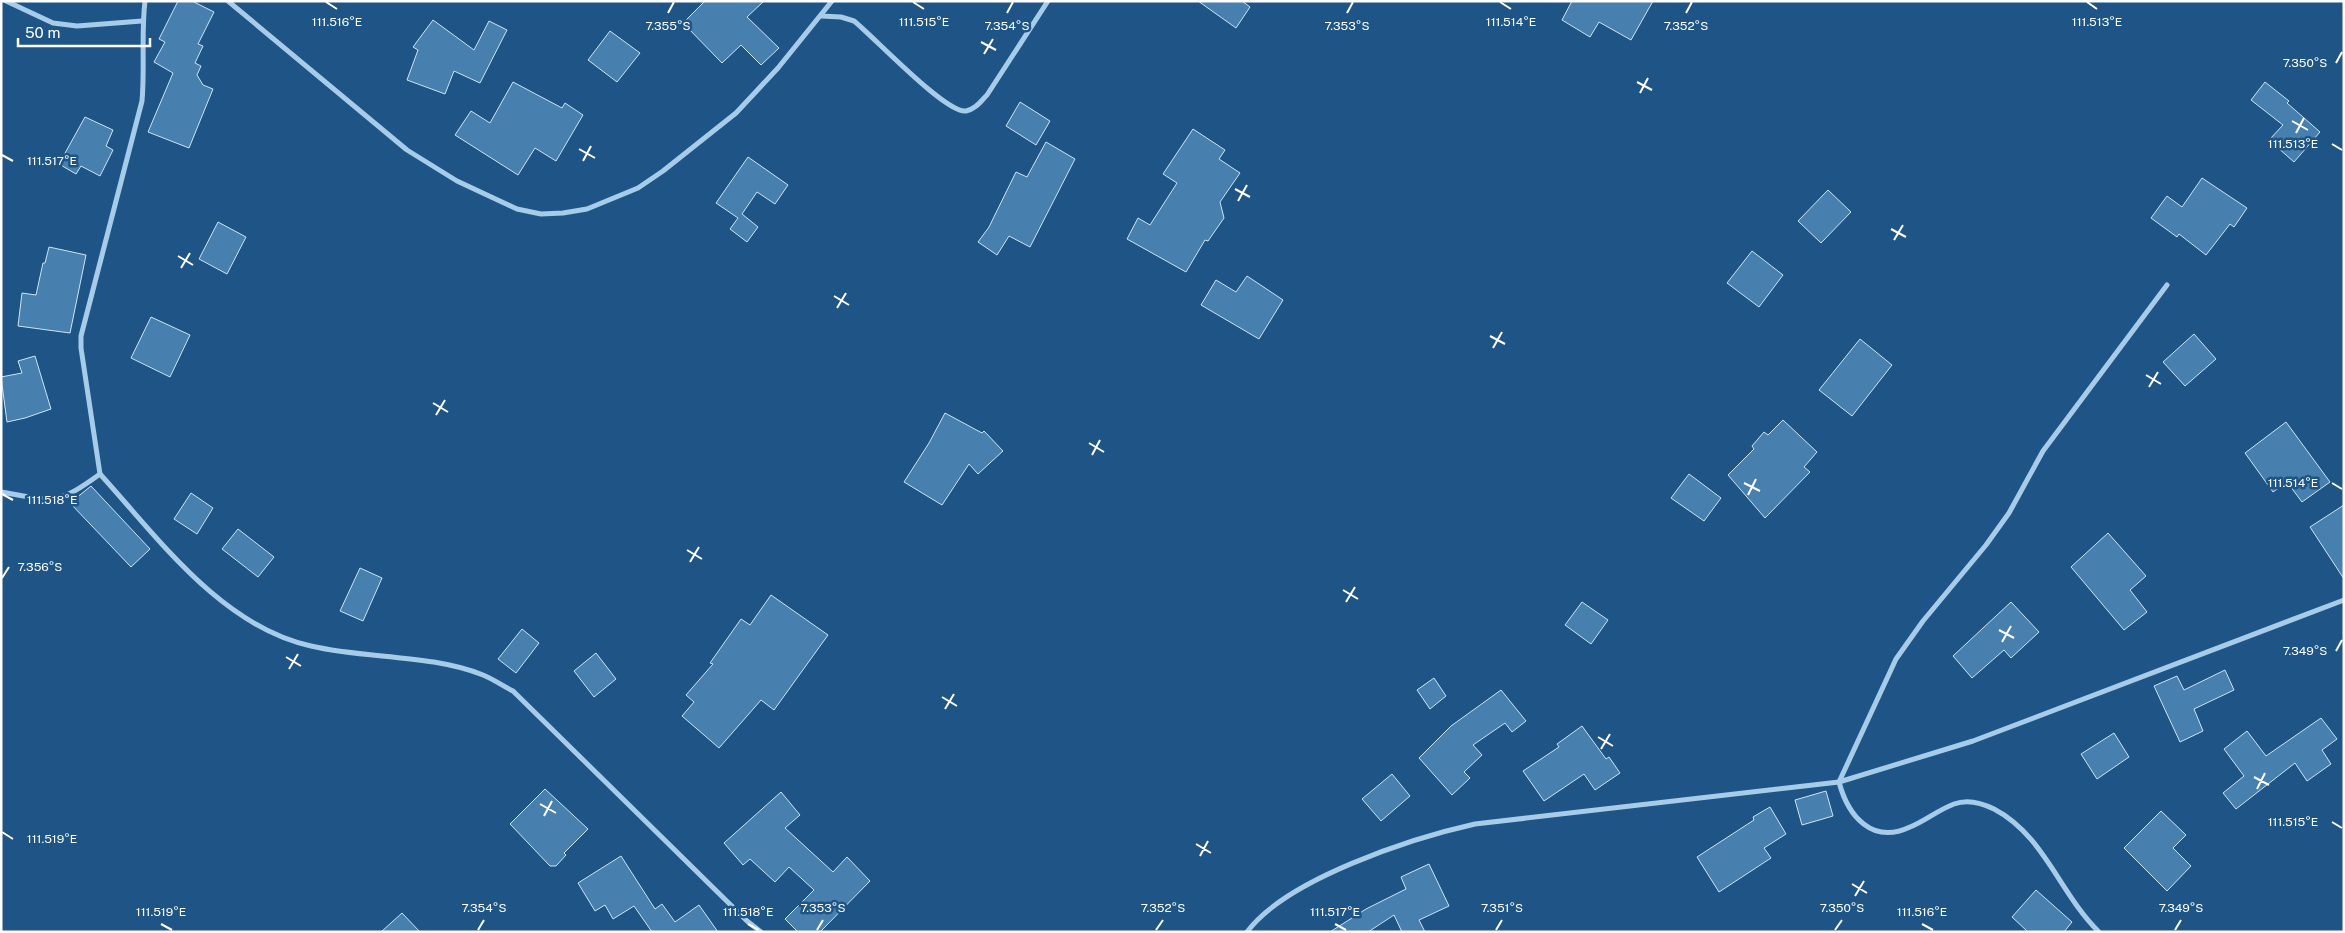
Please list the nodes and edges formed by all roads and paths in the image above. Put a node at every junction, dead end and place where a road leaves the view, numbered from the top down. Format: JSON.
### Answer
{"nodes":[{"id":1,"x":6,"y":1,"type":"edge"},
{"id":2,"x":145,"y":1,"type":"edge"},
{"id":3,"x":228,"y":1,"type":"edge"},
{"id":4,"x":832,"y":1,"type":"edge"},
{"id":5,"x":1048,"y":1,"type":"edge"},
{"id":6,"x":821,"y":16,"type":"junction"},
{"id":7,"x":142,"y":21,"type":"junction"},
{"id":8,"x":2167,"y":284,"type":"dead end"},
{"id":9,"x":100,"y":474,"type":"junction"},
{"id":10,"x":1,"y":492,"type":"edge"},
{"id":11,"x":2344,"y":600,"type":"edge"},
{"id":12,"x":1839,"y":782,"type":"junction"},
{"id":13,"x":761,"y":932,"type":"edge"},
{"id":14,"x":1247,"y":932,"type":"edge"},
{"id":15,"x":2099,"y":932,"type":"edge"}],
"edges":[{"from":1,"to":7,"type":"street"},
{"from":2,"to":7,"type":"street"},
{"from":3,"to":6,"type":"street"},
{"from":4,"to":6,"type":"street"},
{"from":5,"to":6,"type":"street"},
{"from":7,"to":9,"type":"street"},
{"from":8,"to":12,"type":"street"},
{"from":9,"to":10,"type":"street"},
{"from":9,"to":13,"type":"street"},
{"from":11,"to":12,"type":"street"},
{"from":12,"to":14,"type":"street"},
{"from":12,"to":15,"type":"street"}]}
